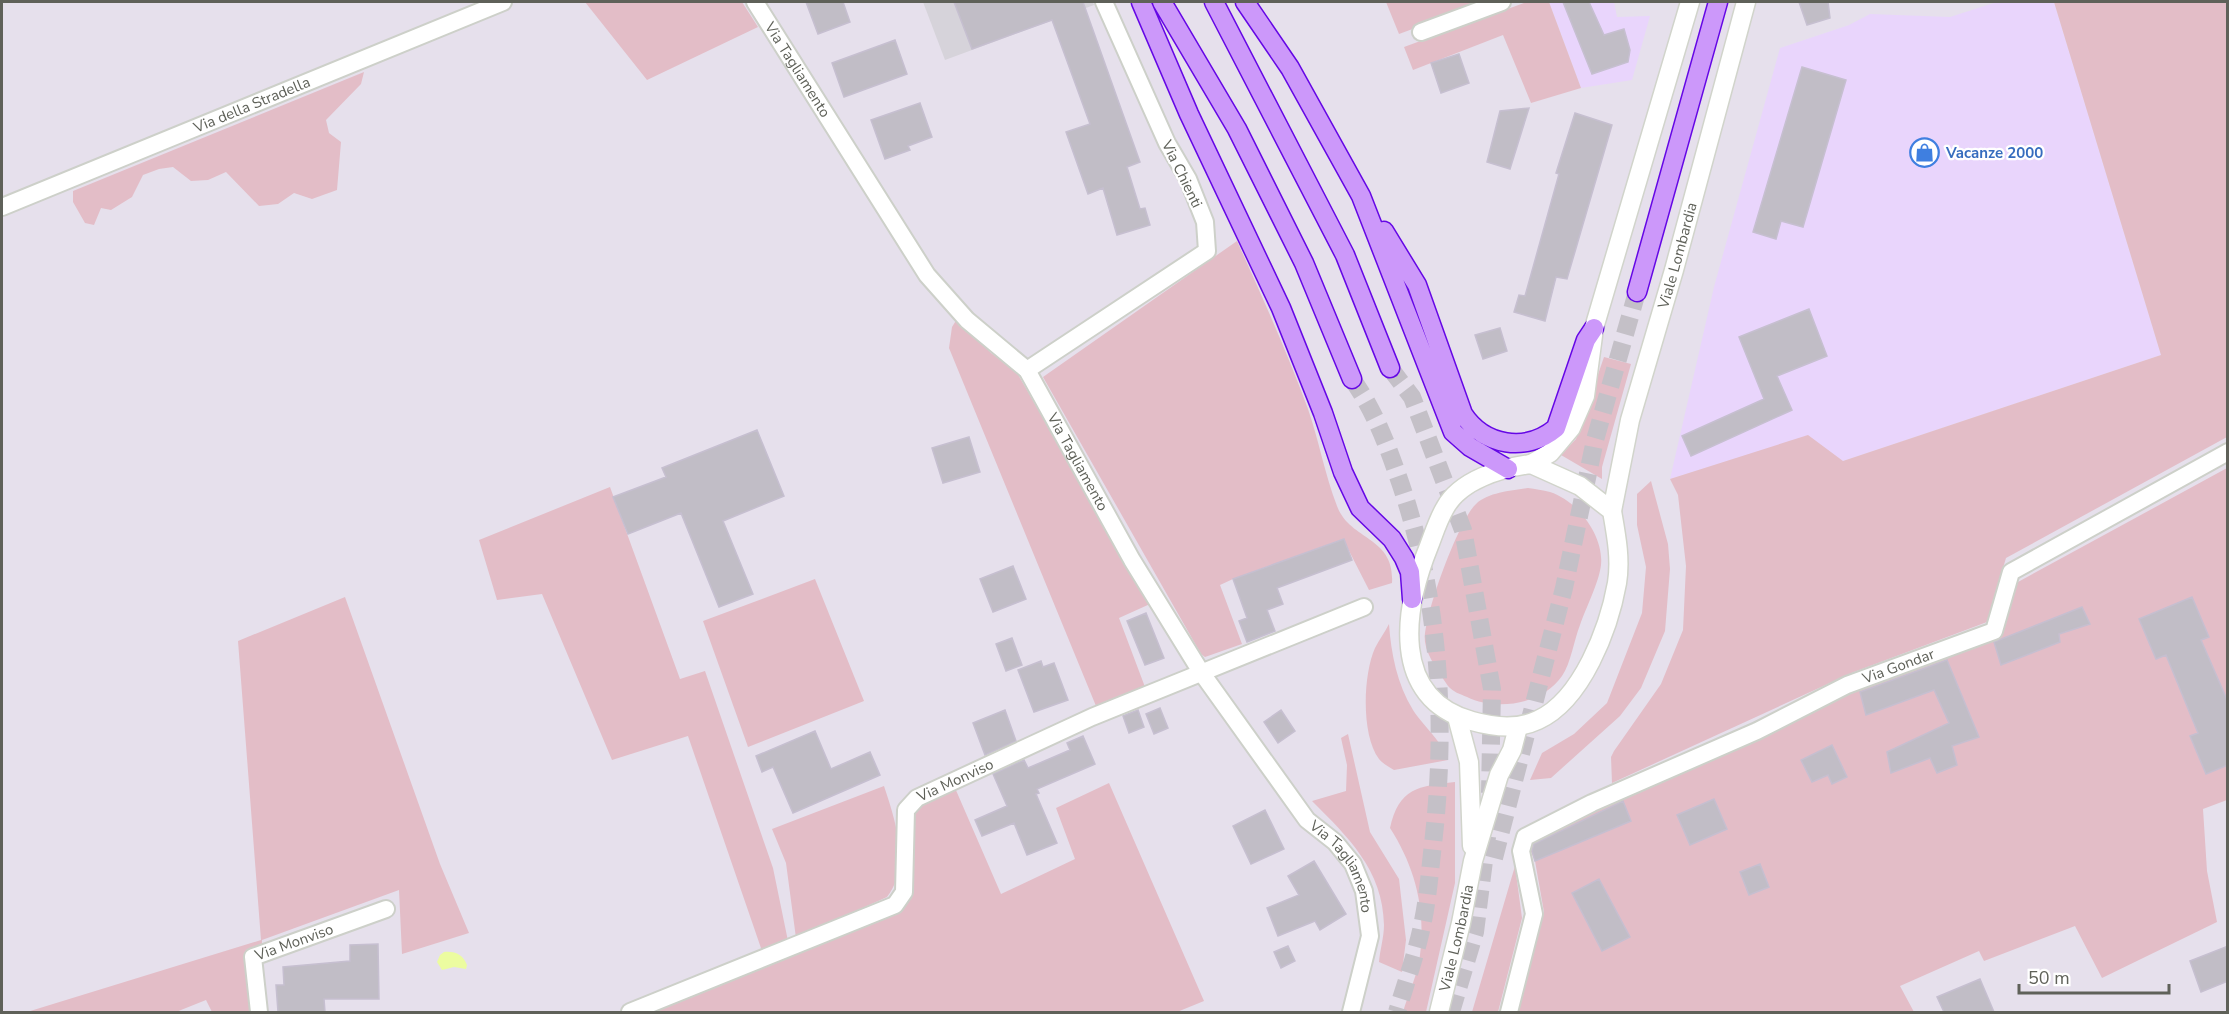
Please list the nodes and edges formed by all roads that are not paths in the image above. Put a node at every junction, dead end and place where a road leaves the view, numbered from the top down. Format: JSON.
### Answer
{"nodes":[{"id":1,"x":503,"y":2,"type":"edge"},
{"id":2,"x":755,"y":2,"type":"edge"},
{"id":3,"x":1104,"y":2,"type":"edge"},
{"id":4,"x":1141,"y":2,"type":"edge"},
{"id":5,"x":1162,"y":2,"type":"edge"},
{"id":6,"x":1214,"y":2,"type":"edge"},
{"id":7,"x":1245,"y":2,"type":"edge"},
{"id":8,"x":1502,"y":2,"type":"edge"},
{"id":9,"x":1690,"y":2,"type":"edge"},
{"id":10,"x":1718,"y":2,"type":"edge"},
{"id":11,"x":1746,"y":2,"type":"edge"},
{"id":12,"x":1421,"y":33,"type":"dead end"},
{"id":13,"x":1361,"y":196,"type":"junction"},
{"id":14,"x":2,"y":207,"type":"edge"},
{"id":15,"x":1637,"y":292,"type":"tunnel mouth"},
{"id":16,"x":1594,"y":328,"type":"junction"},
{"id":17,"x":1390,"y":368,"type":"tunnel mouth"},
{"id":18,"x":1027,"y":370,"type":"junction"},
{"id":19,"x":1352,"y":379,"type":"tunnel mouth"},
{"id":20,"x":2228,"y":452,"type":"edge"},
{"id":21,"x":1531,"y":464,"type":"junction"},
{"id":22,"x":1508,"y":469,"type":"junction"},
{"id":23,"x":1612,"y":511,"type":"junction"},
{"id":24,"x":1412,"y":599,"type":"junction"},
{"id":25,"x":1364,"y":607,"type":"dead end"},
{"id":26,"x":1201,"y":672,"type":"junction"},
{"id":27,"x":1457,"y":717,"type":"junction"},
{"id":28,"x":1518,"y":727,"type":"junction"},
{"id":29,"x":1473,"y":861,"type":"junction"},
{"id":30,"x":386,"y":909,"type":"dead end"},
{"id":31,"x":260,"y":1012,"type":"edge"},
{"id":32,"x":630,"y":1012,"type":"edge"},
{"id":33,"x":1351,"y":1012,"type":"edge"},
{"id":34,"x":1438,"y":1012,"type":"edge"},
{"id":35,"x":1509,"y":1012,"type":"edge"}],
"edges":[{"from":1,"to":14,"type":"street","name":"Via della Stradella"},
{"from":2,"to":18,"type":"street","name":"Via Tagliamento"},
{"from":3,"to":18,"type":"street","name":"Via Chienti"},
{"from":4,"to":24,"type":"highway"},
{"from":5,"to":19,"type":"highway"},
{"from":6,"to":17,"type":"highway"},
{"from":7,"to":13,"type":"highway"},
{"from":8,"to":12,"type":"street"},
{"from":9,"to":16,"type":"main road"},
{"from":10,"to":15,"type":"highway"},
{"from":11,"to":23,"type":"main road","name":"Viale Lombardia"},
{"from":13,"to":16,"type":"highway"},
{"from":13,"to":22,"type":"highway"},
{"from":16,"to":21,"type":"main road"},
{"from":18,"to":26,"type":"street","name":"Via Tagliamento"},
{"from":20,"to":35,"type":"street","name":"Via Gondar"},
{"from":21,"to":22,"type":"main road"},
{"from":21,"to":23,"type":"main road"},
{"from":22,"to":24,"type":"main road"},
{"from":23,"to":28,"type":"main road"},
{"from":24,"to":27,"type":"main road"},
{"from":25,"to":26,"type":"street","name":"Via Monviso"},
{"from":26,"to":32,"type":"street","name":"Via Monviso"},
{"from":26,"to":33,"type":"street","name":"Via Tagliamento"},
{"from":27,"to":28,"type":"main road"},
{"from":27,"to":29,"type":"main road","name":"Viale Lombardia"},
{"from":28,"to":29,"type":"main road","name":"Viale Lombardia"},
{"from":29,"to":34,"type":"main road","name":"Viale Lombardia"},
{"from":30,"to":31,"type":"street","name":"Via Monviso"}]}
